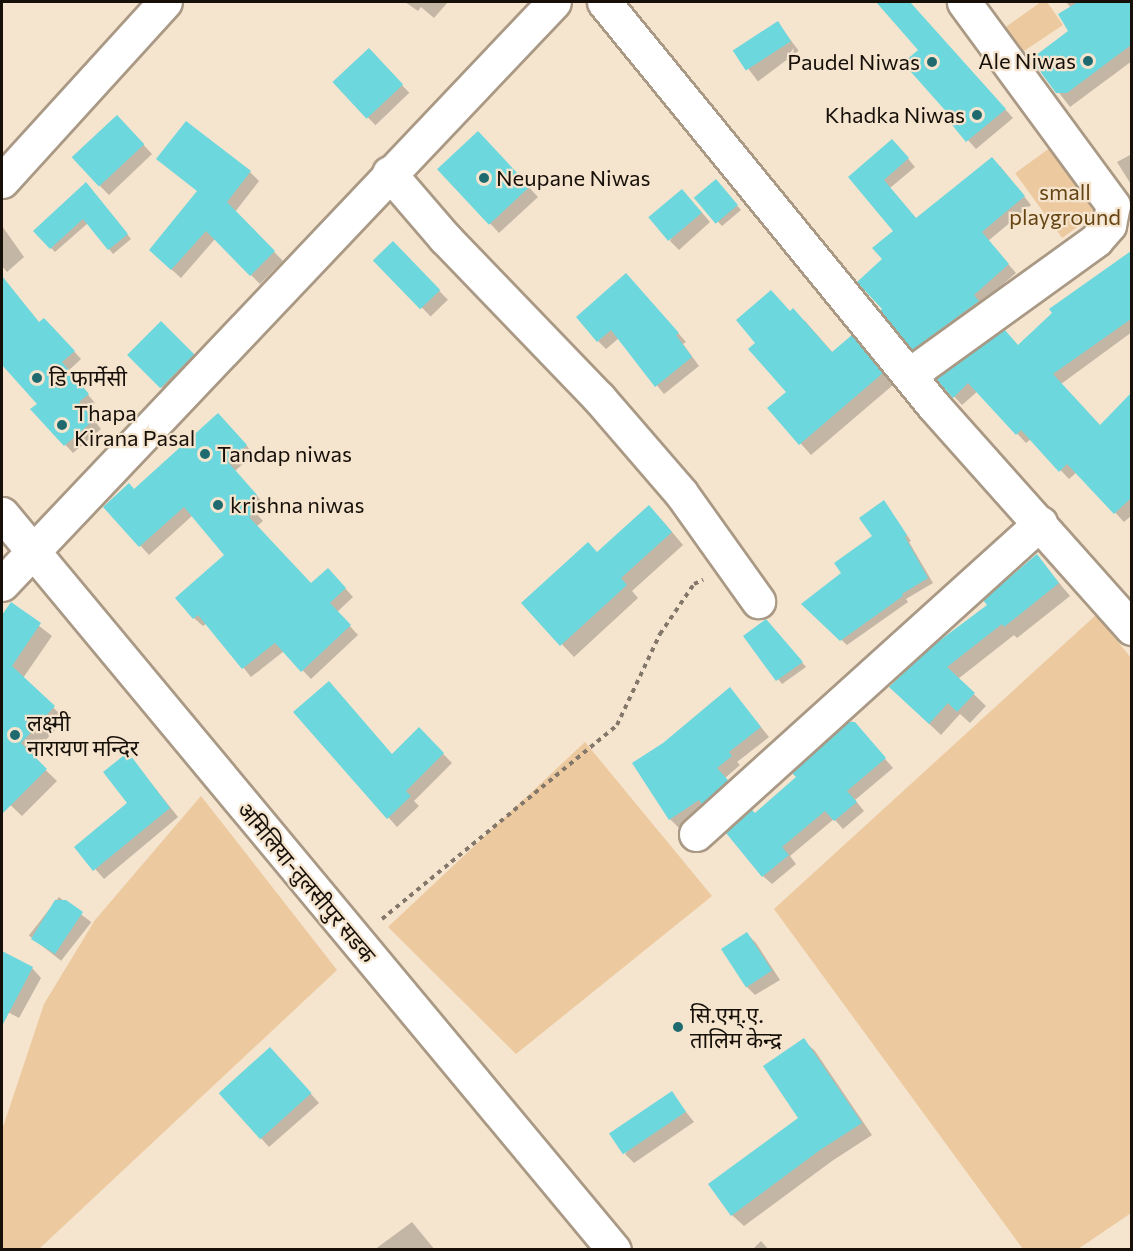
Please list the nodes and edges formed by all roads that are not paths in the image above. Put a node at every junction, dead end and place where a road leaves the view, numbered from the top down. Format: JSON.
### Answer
{"nodes":[{"id":1,"x":165,"y":2,"type":"edge"},
{"id":2,"x":554,"y":2,"type":"edge"},
{"id":3,"x":604,"y":2,"type":"edge"},
{"id":4,"x":964,"y":2,"type":"edge"},
{"id":5,"x":389,"y":173,"type":"junction"},
{"id":6,"x":2,"y":182,"type":"edge"},
{"id":7,"x":909,"y":375,"type":"junction"},
{"id":8,"x":2,"y":514,"type":"edge"},
{"id":9,"x":1040,"y":523,"type":"junction"},
{"id":10,"x":31,"y":549,"type":"junction"},
{"id":11,"x":2,"y":584,"type":"edge"},
{"id":12,"x":758,"y":601,"type":"dead end"},
{"id":13,"x":1131,"y":628,"type":"edge"},
{"id":14,"x":696,"y":834,"type":"dead end"},
{"id":15,"x":614,"y":1250,"type":"edge"}],
"edges":[{"from":1,"to":6,"type":"street"},
{"from":2,"to":5,"type":"street"},
{"from":3,"to":7,"type":"street"},
{"from":4,"to":7,"type":"street"},
{"from":5,"to":10,"type":"street"},
{"from":5,"to":12,"type":"street"},
{"from":7,"to":9,"type":"street"},
{"from":8,"to":10,"type":"street","name":"अमिलिया-तुलसीपुर सडक"},
{"from":9,"to":13,"type":"street"},
{"from":9,"to":14,"type":"street"},
{"from":10,"to":11,"type":"street"},
{"from":10,"to":15,"type":"street","name":"अमिलिया-तुलसीपुर सडक"}]}
